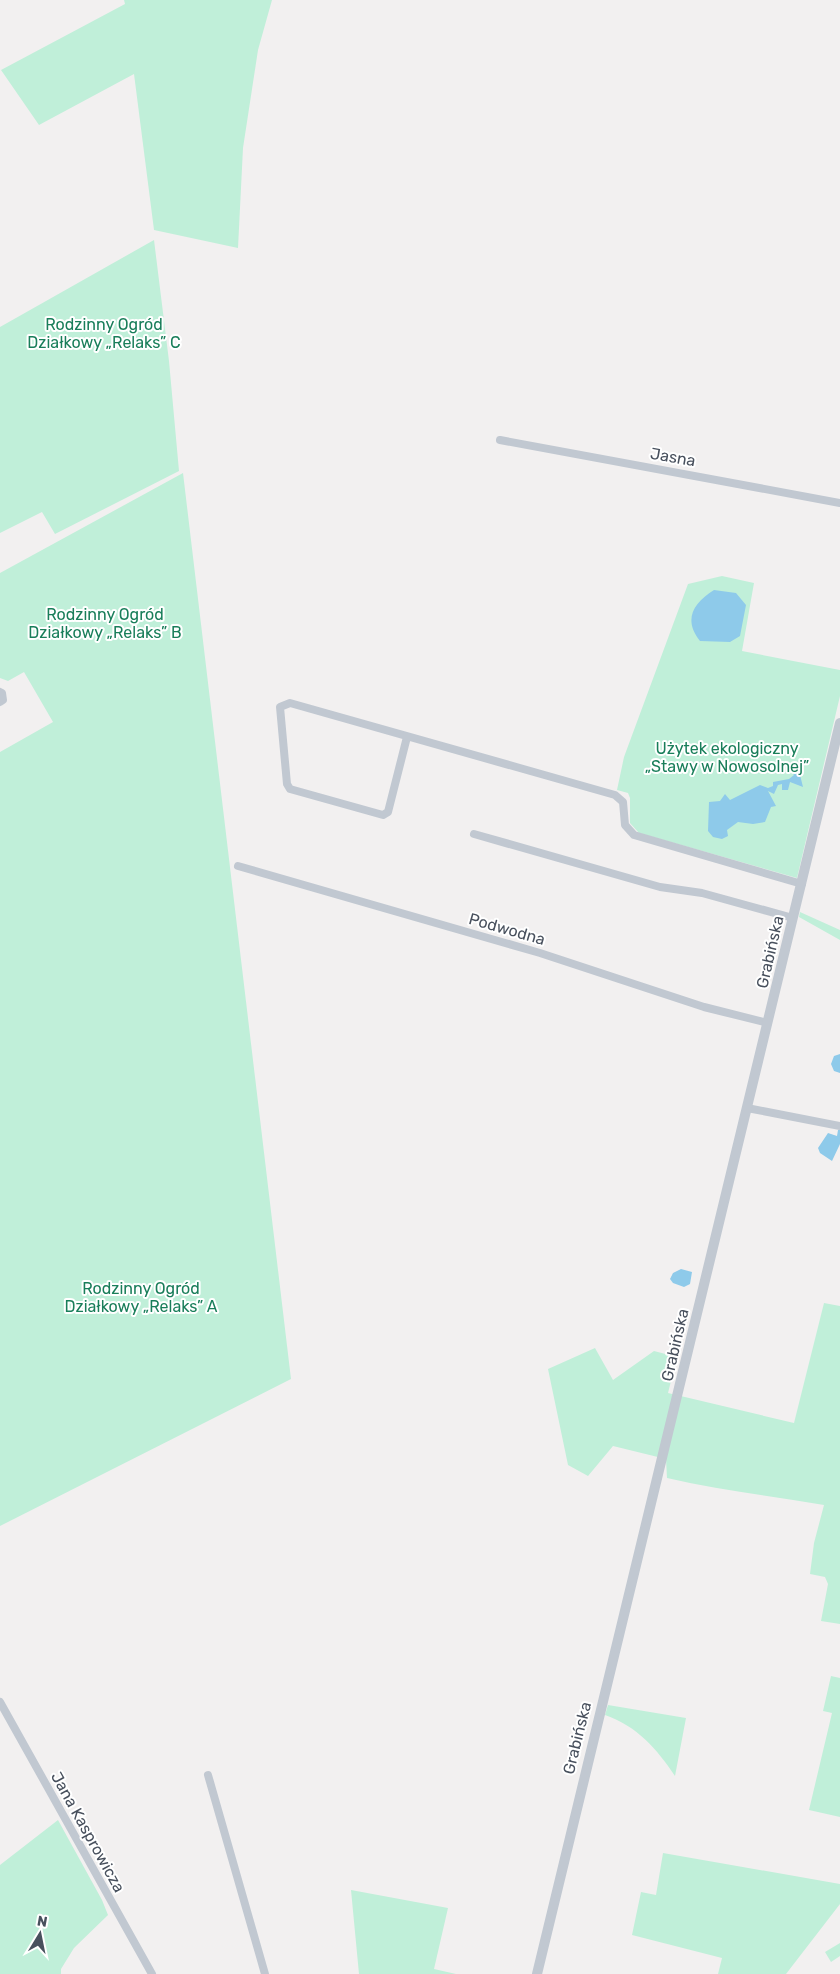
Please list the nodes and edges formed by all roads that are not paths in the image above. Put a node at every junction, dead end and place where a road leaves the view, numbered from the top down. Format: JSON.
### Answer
{"nodes":[{"id":1,"x":500,"y":440,"type":"dead end"},
{"id":2,"x":840,"y":503,"type":"edge"},
{"id":3,"x":0,"y":692,"type":"edge"},
{"id":4,"x":0,"y":702,"type":"edge"},
{"id":5,"x":840,"y":723,"type":"edge"},
{"id":6,"x":407,"y":737,"type":"junction"},
{"id":7,"x":474,"y":834,"type":"dead end"},
{"id":8,"x":238,"y":866,"type":"dead end"},
{"id":9,"x":802,"y":884,"type":"junction"},
{"id":10,"x":793,"y":918,"type":"junction"},
{"id":11,"x":768,"y":1024,"type":"junction"},
{"id":12,"x":747,"y":1108,"type":"junction"},
{"id":13,"x":840,"y":1126,"type":"edge"},
{"id":14,"x":0,"y":1702,"type":"edge"},
{"id":15,"x":208,"y":1775,"type":"dead end"},
{"id":16,"x":152,"y":1974,"type":"edge"},
{"id":17,"x":265,"y":1974,"type":"edge"},
{"id":18,"x":537,"y":1974,"type":"edge"}],
"edges":[{"from":1,"to":2,"type":"street","name":"Jasna"},
{"from":3,"to":4,"type":"street"},
{"from":5,"to":9,"type":"street","name":"Grabińska"},
{"from":6,"to":6,"type":"street"},
{"from":6,"to":9,"type":"street"},
{"from":7,"to":10,"type":"street"},
{"from":8,"to":11,"type":"street","name":"Podwodna"},
{"from":9,"to":10,"type":"street","name":"Grabińska"},
{"from":10,"to":11,"type":"street","name":"Grabińska"},
{"from":11,"to":12,"type":"street","name":"Grabińska"},
{"from":12,"to":13,"type":"street"},
{"from":12,"to":18,"type":"street","name":"Grabińska"},
{"from":14,"to":16,"type":"street","name":"Jana Kasprowicza"},
{"from":15,"to":17,"type":"street"}]}
